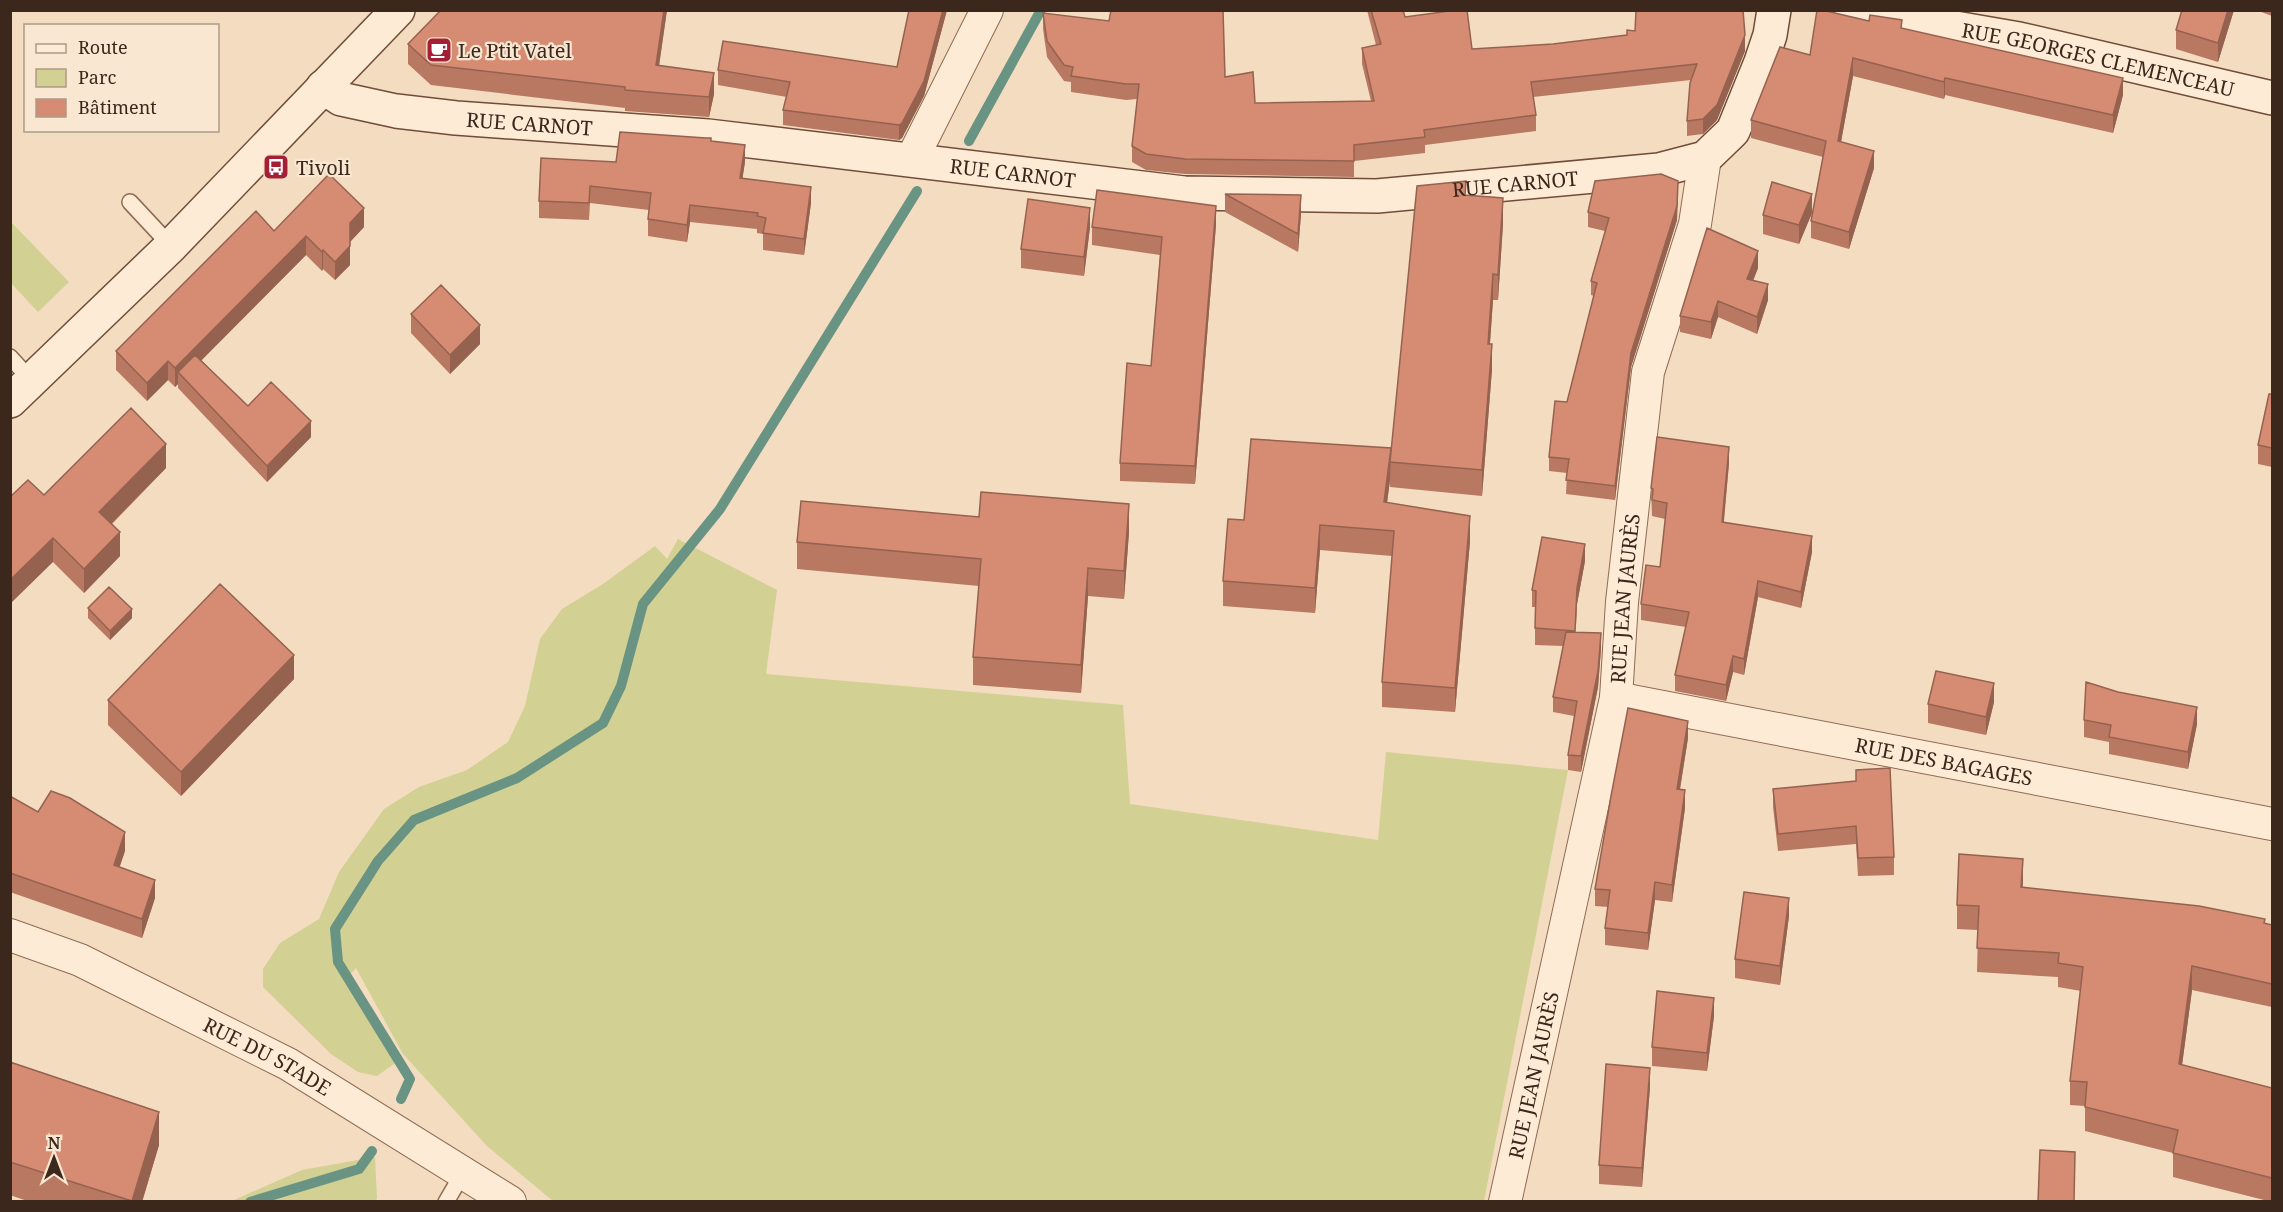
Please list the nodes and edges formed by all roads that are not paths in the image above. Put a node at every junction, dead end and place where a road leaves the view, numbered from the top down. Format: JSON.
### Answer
{"nodes":[{"id":1,"x":398,"y":10,"type":"edge"},
{"id":2,"x":987,"y":10,"type":"edge"},
{"id":3,"x":1774,"y":10,"type":"edge"},
{"id":4,"x":1851,"y":10,"type":"edge"},
{"id":5,"x":323,"y":87,"type":"junction"},
{"id":6,"x":2272,"y":98,"type":"edge"},
{"id":7,"x":1705,"y":158,"type":"junction"},
{"id":8,"x":912,"y":159,"type":"junction"},
{"id":9,"x":130,"y":202,"type":"dead end"},
{"id":10,"x":171,"y":246,"type":"junction"},
{"id":11,"x":17,"y":379,"type":"edge"},
{"id":12,"x":1616,"y":698,"type":"junction"},
{"id":13,"x":2272,"y":824,"type":"edge"},
{"id":14,"x":10,"y":935,"type":"edge"},
{"id":15,"x":463,"y":1173,"type":"junction"},
{"id":16,"x":446,"y":1202,"type":"edge"},
{"id":17,"x":510,"y":1202,"type":"edge"},
{"id":18,"x":1505,"y":1202,"type":"edge"}],
"edges":[{"from":1,"to":5,"type":"street"},
{"from":2,"to":8,"type":"street"},
{"from":3,"to":7,"type":"street"},
{"from":4,"to":6,"type":"street","name":"RUE GEORGES CLEMENCEAU"},
{"from":5,"to":8,"type":"street","name":"RUE CARNOT"},
{"from":5,"to":10,"type":"street"},
{"from":7,"to":8,"type":"street","name":"RUE CARNOT"},
{"from":7,"to":12,"type":"street","name":"RUE JEAN JAURÈS"},
{"from":9,"to":10,"type":"lane"},
{"from":10,"to":11,"type":"street"},
{"from":12,"to":13,"type":"street","name":"RUE DES BAGAGES"},
{"from":12,"to":18,"type":"street","name":"RUE JEAN JAURÈS"},
{"from":14,"to":15,"type":"street","name":"RUE DU STADE"},
{"from":15,"to":16,"type":"lane"},
{"from":15,"to":17,"type":"street","name":"RUE DU STADE"}]}
